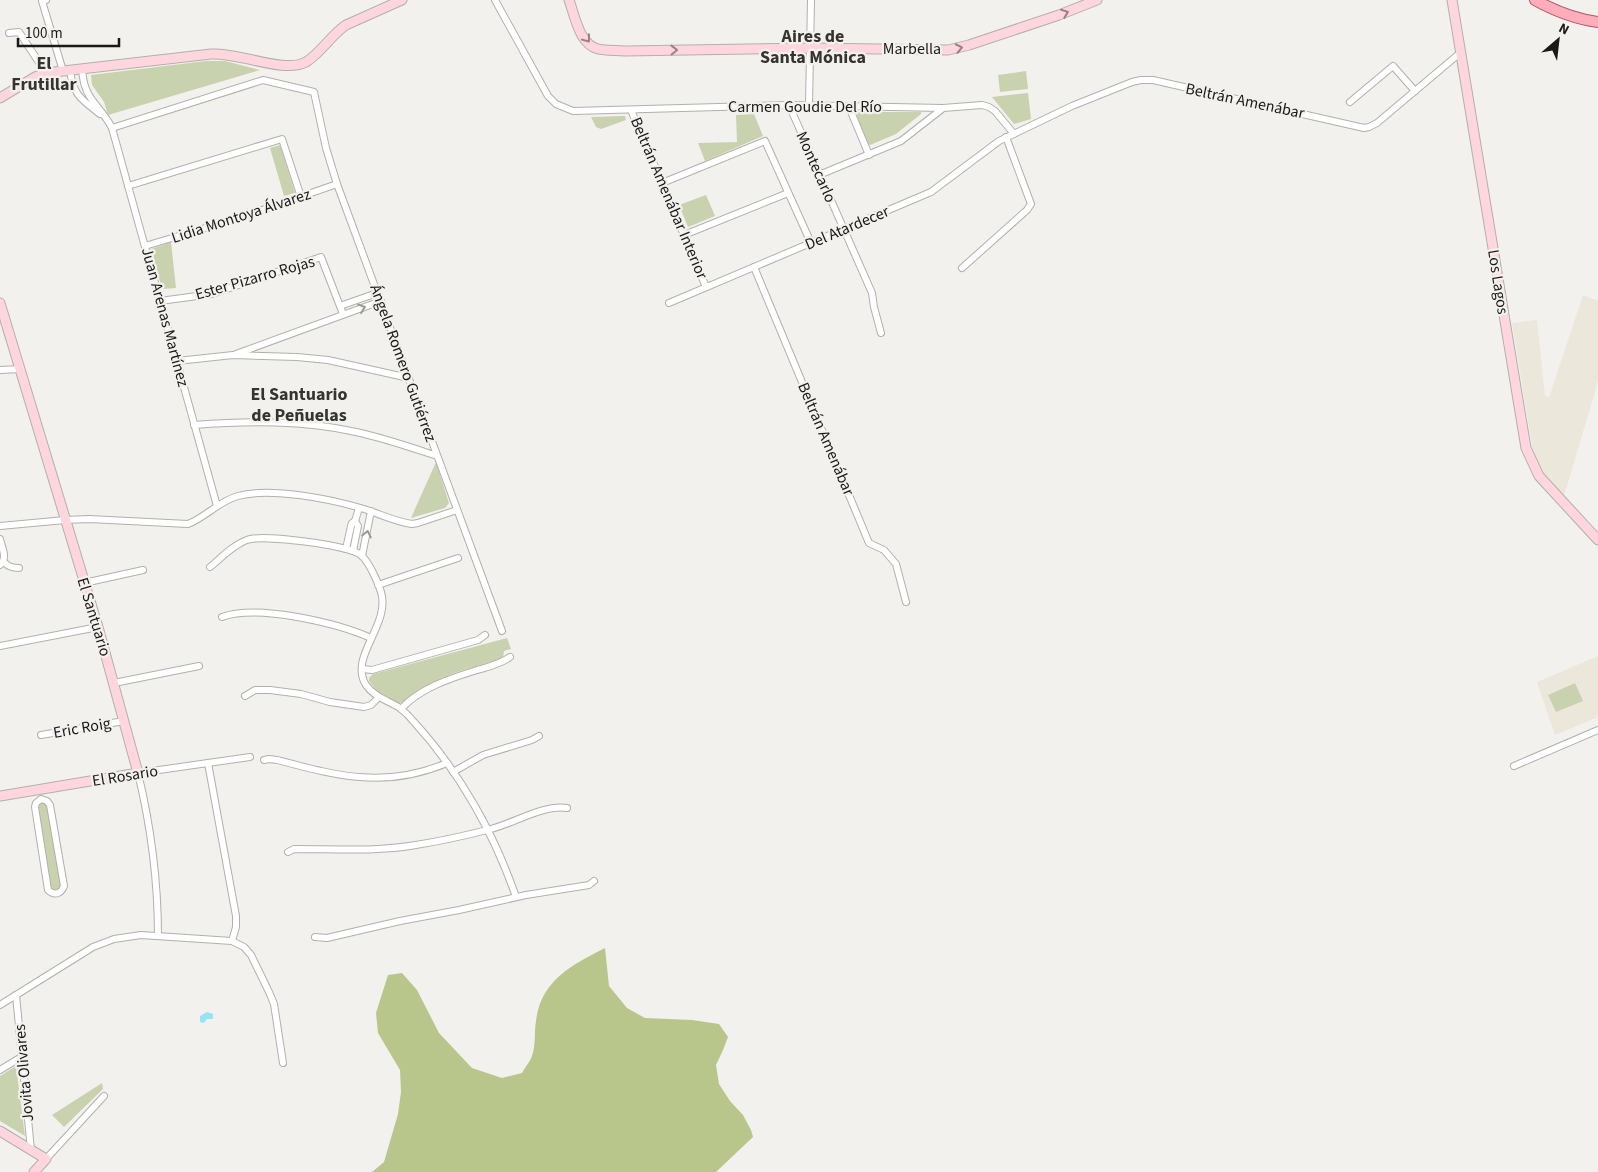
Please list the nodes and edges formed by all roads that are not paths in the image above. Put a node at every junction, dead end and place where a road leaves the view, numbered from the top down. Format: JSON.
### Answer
{"nodes":[{"id":1,"x":46,"y":0,"type":"edge"},
{"id":2,"x":402,"y":0,"type":"edge"},
{"id":3,"x":495,"y":0,"type":"edge"},
{"id":4,"x":569,"y":0,"type":"edge"},
{"id":5,"x":811,"y":0,"type":"edge"},
{"id":6,"x":1097,"y":0,"type":"edge"},
{"id":7,"x":1452,"y":0,"type":"edge"},
{"id":8,"x":1535,"y":0,"type":"edge"},
{"id":9,"x":42,"y":1,"type":"edge"},
{"id":10,"x":1598,"y":22,"type":"edge"},
{"id":11,"x":9,"y":32,"type":"dead end"},
{"id":12,"x":810,"y":48,"type":"junction"},
{"id":13,"x":1460,"y":53,"type":"junction"},
{"id":14,"x":82,"y":69,"type":"junction"},
{"id":15,"x":66,"y":71,"type":"junction"},
{"id":16,"x":46,"y":73,"type":"junction"},
{"id":17,"x":1415,"y":91,"type":"junction"},
{"id":18,"x":0,"y":98,"type":"edge"},
{"id":19,"x":1350,"y":102,"type":"dead end"},
{"id":20,"x":789,"y":105,"type":"junction"},
{"id":21,"x":809,"y":106,"type":"junction"},
{"id":22,"x":849,"y":107,"type":"junction"},
{"id":23,"x":942,"y":108,"type":"junction"},
{"id":24,"x":631,"y":110,"type":"junction"},
{"id":25,"x":112,"y":128,"type":"junction"},
{"id":26,"x":1014,"y":134,"type":"junction"},
{"id":27,"x":1006,"y":137,"type":"junction"},
{"id":28,"x":869,"y":155,"type":"junction"},
{"id":29,"x":819,"y":175,"type":"junction"},
{"id":30,"x":662,"y":183,"type":"junction"},
{"id":31,"x":337,"y":184,"type":"junction"},
{"id":32,"x":128,"y":186,"type":"junction"},
{"id":33,"x":788,"y":193,"type":"junction"},
{"id":34,"x":301,"y":197,"type":"junction"},
{"id":35,"x":843,"y":229,"type":"junction"},
{"id":36,"x":684,"y":235,"type":"junction"},
{"id":37,"x":811,"y":243,"type":"junction"},
{"id":38,"x":145,"y":246,"type":"junction"},
{"id":39,"x":754,"y":267,"type":"junction"},
{"id":40,"x":962,"y":268,"type":"dead end"},
{"id":41,"x":706,"y":287,"type":"junction"},
{"id":42,"x":377,"y":293,"type":"junction"},
{"id":43,"x":160,"y":301,"type":"junction"},
{"id":44,"x":380,"y":302,"type":"junction"},
{"id":45,"x":0,"y":303,"type":"edge"},
{"id":46,"x":669,"y":303,"type":"dead end"},
{"id":47,"x":340,"y":306,"type":"junction"},
{"id":48,"x":343,"y":314,"type":"junction"},
{"id":49,"x":881,"y":333,"type":"dead end"},
{"id":50,"x":233,"y":355,"type":"junction"},
{"id":51,"x":177,"y":361,"type":"junction"},
{"id":52,"x":21,"y":369,"type":"junction"},
{"id":53,"x":0,"y":370,"type":"edge"},
{"id":54,"x":409,"y":378,"type":"junction"},
{"id":55,"x":194,"y":424,"type":"junction"},
{"id":56,"x":437,"y":456,"type":"junction"},
{"id":57,"x":217,"y":506,"type":"junction"},
{"id":58,"x":359,"y":508,"type":"junction"},
{"id":59,"x":457,"y":510,"type":"junction"},
{"id":60,"x":371,"y":511,"type":"junction"},
{"id":61,"x":65,"y":520,"type":"junction"},
{"id":62,"x":0,"y":526,"type":"edge"},
{"id":63,"x":0,"y":539,"type":"edge"},
{"id":64,"x":1598,"y":540,"type":"edge"},
{"id":65,"x":349,"y":550,"type":"junction"},
{"id":66,"x":362,"y":556,"type":"junction"},
{"id":67,"x":458,"y":558,"type":"dead end"},
{"id":68,"x":2,"y":563,"type":"edge"},
{"id":69,"x":210,"y":567,"type":"dead end"},
{"id":70,"x":19,"y":568,"type":"dead end"},
{"id":71,"x":143,"y":570,"type":"dead end"},
{"id":72,"x":84,"y":583,"type":"junction"},
{"id":73,"x":378,"y":585,"type":"junction"},
{"id":74,"x":906,"y":602,"type":"dead end"},
{"id":75,"x":222,"y":617,"type":"dead end"},
{"id":76,"x":98,"y":627,"type":"junction"},
{"id":77,"x":502,"y":630,"type":"dead end"},
{"id":78,"x":485,"y":635,"type":"dead end"},
{"id":79,"x":371,"y":638,"type":"junction"},
{"id":80,"x":0,"y":646,"type":"edge"},
{"id":81,"x":510,"y":657,"type":"dead end"},
{"id":82,"x":199,"y":666,"type":"dead end"},
{"id":83,"x":362,"y":669,"type":"junction"},
{"id":84,"x":114,"y":683,"type":"junction"},
{"id":85,"x":245,"y":696,"type":"dead end"},
{"id":86,"x":379,"y":697,"type":"junction"},
{"id":87,"x":401,"y":709,"type":"junction"},
{"id":88,"x":124,"y":721,"type":"junction"},
{"id":89,"x":1598,"y":730,"type":"edge"},
{"id":90,"x":41,"y":735,"type":"dead end"},
{"id":91,"x":539,"y":736,"type":"dead end"},
{"id":92,"x":250,"y":757,"type":"dead end"},
{"id":93,"x":264,"y":760,"type":"dead end"},
{"id":94,"x":208,"y":763,"type":"junction"},
{"id":95,"x":447,"y":764,"type":"junction"},
{"id":96,"x":1514,"y":766,"type":"dead end"},
{"id":97,"x":453,"y":772,"type":"junction"},
{"id":98,"x":138,"y":773,"type":"junction"},
{"id":99,"x":39,"y":789,"type":"junction"},
{"id":100,"x":0,"y":796,"type":"edge"},
{"id":101,"x":41,"y":799,"type":"junction"},
{"id":102,"x":567,"y":808,"type":"dead end"},
{"id":103,"x":488,"y":830,"type":"junction"},
{"id":104,"x":288,"y":852,"type":"dead end"},
{"id":105,"x":594,"y":881,"type":"dead end"},
{"id":106,"x":516,"y":897,"type":"junction"},
{"id":107,"x":158,"y":936,"type":"junction"},
{"id":108,"x":315,"y":937,"type":"dead end"},
{"id":109,"x":232,"y":941,"type":"junction"},
{"id":110,"x":16,"y":995,"type":"junction"},
{"id":111,"x":1,"y":1002,"type":"edge"},
{"id":112,"x":23,"y":1056,"type":"junction"},
{"id":113,"x":282,"y":1063,"type":"dead end"},
{"id":114,"x":0,"y":1070,"type":"edge"},
{"id":115,"x":104,"y":1096,"type":"dead end"},
{"id":116,"x":0,"y":1131,"type":"edge"},
{"id":117,"x":31,"y":1150,"type":"junction"},
{"id":118,"x":46,"y":1159,"type":"junction"},
{"id":119,"x":34,"y":1172,"type":"edge"}],
"edges":[{"from":1,"to":9,"type":"street"},
{"from":2,"to":14,"type":"street"},
{"from":3,"to":24,"type":"street","name":"Carmen Goudie Del Río"},
{"from":4,"to":12,"type":"street","name":"Marbella","one_way":true},
{"from":5,"to":12,"type":"street","name":"Montecarlo"},
{"from":12,"to":6,"type":"street","name":"Marbella","one_way":true},
{"from":7,"to":13,"type":"street","name":"Los Lagos"},
{"from":8,"to":10,"type":"main road"},
{"from":9,"to":15,"type":"street"},
{"from":11,"to":16,"type":"street"},
{"from":12,"to":21,"type":"street","name":"Montecarlo"},
{"from":13,"to":17,"type":"street","name":"Beltrán Amenábar"},
{"from":13,"to":64,"type":"street","name":"Los Lagos"},
{"from":14,"to":15,"type":"street"},
{"from":14,"to":25,"type":"street","name":"Juan Arenas Martínez"},
{"from":15,"to":16,"type":"street"},
{"from":15,"to":25,"type":"street"},
{"from":16,"to":18,"type":"street"},
{"from":17,"to":19,"type":"street"},
{"from":17,"to":26,"type":"street","name":"Beltrán Amenábar"},
{"from":20,"to":21,"type":"street","name":"Carmen Goudie Del Río"},
{"from":20,"to":24,"type":"street","name":"Carmen Goudie Del Río"},
{"from":20,"to":29,"type":"street","name":"Montecarlo"},
{"from":21,"to":22,"type":"street","name":"Carmen Goudie Del Río"},
{"from":22,"to":23,"type":"street","name":"Carmen Goudie Del Río"},
{"from":22,"to":28,"type":"street"},
{"from":23,"to":26,"type":"street","name":"Carmen Goudie Del Río"},
{"from":23,"to":28,"type":"street"},
{"from":24,"to":30,"type":"street","name":"Beltrán Amenábar Interior"},
{"from":25,"to":31,"type":"street","name":"Ángela Romero Gutiérrez"},
{"from":25,"to":32,"type":"street","name":"Juan Arenas Martínez"},
{"from":26,"to":27,"type":"street","name":"Del Atardecer"},
{"from":27,"to":35,"type":"street","name":"Del Atardecer"},
{"from":27,"to":40,"type":"street"},
{"from":28,"to":29,"type":"street"},
{"from":29,"to":35,"type":"street","name":"Montecarlo"},
{"from":30,"to":33,"type":"street"},
{"from":30,"to":36,"type":"street","name":"Beltrán Amenábar Interior"},
{"from":31,"to":34,"type":"street","name":"Lidia Montoya Álvarez"},
{"from":31,"to":42,"type":"street","name":"Ángela Romero Gutiérrez"},
{"from":32,"to":34,"type":"street"},
{"from":32,"to":38,"type":"street","name":"Juan Arenas Martínez"},
{"from":33,"to":36,"type":"street"},
{"from":33,"to":37,"type":"street"},
{"from":34,"to":38,"type":"street","name":"Lidia Montoya Álvarez"},
{"from":35,"to":37,"type":"street","name":"Del Atardecer"},
{"from":35,"to":49,"type":"street","name":"Montecarlo"},
{"from":36,"to":41,"type":"street","name":"Beltrán Amenábar Interior"},
{"from":37,"to":39,"type":"street","name":"Del Atardecer"},
{"from":38,"to":43,"type":"street","name":"Juan Arenas Martínez"},
{"from":39,"to":41,"type":"street","name":"Del Atardecer"},
{"from":39,"to":74,"type":"street","name":"Beltrán Amenábar"},
{"from":41,"to":46,"type":"street","name":"Del Atardecer"},
{"from":42,"to":44,"type":"street","name":"Ángela Romero Gutiérrez"},
{"from":42,"to":47,"type":"street"},
{"from":43,"to":47,"type":"street","name":"Ester Pizarro Rojas"},
{"from":43,"to":51,"type":"street","name":"Juan Arenas Martínez"},
{"from":48,"to":44,"type":"street","one_way":true},
{"from":44,"to":54,"type":"street","name":"Ángela Romero Gutiérrez"},
{"from":45,"to":52,"type":"street","name":"El Santuario"},
{"from":47,"to":48,"type":"street","name":"Ester Pizarro Rojas"},
{"from":48,"to":50,"type":"street"},
{"from":50,"to":51,"type":"street"},
{"from":50,"to":54,"type":"street"},
{"from":51,"to":55,"type":"street","name":"Juan Arenas Martínez"},
{"from":52,"to":53,"type":"street"},
{"from":52,"to":61,"type":"street","name":"El Santuario"},
{"from":54,"to":56,"type":"street","name":"Ángela Romero Gutiérrez"},
{"from":55,"to":56,"type":"street"},
{"from":55,"to":57,"type":"street","name":"Juan Arenas Martínez"},
{"from":56,"to":59,"type":"street","name":"Ángela Romero Gutiérrez"},
{"from":57,"to":58,"type":"street"},
{"from":57,"to":61,"type":"street"},
{"from":58,"to":60,"type":"street"},
{"from":58,"to":65,"type":"street"},
{"from":59,"to":60,"type":"street"},
{"from":59,"to":77,"type":"street","name":"Ángela Romero Gutiérrez"},
{"from":66,"to":60,"type":"street","one_way":true},
{"from":61,"to":62,"type":"street"},
{"from":61,"to":72,"type":"street","name":"El Santuario"},
{"from":63,"to":68,"type":"street"},
{"from":65,"to":66,"type":"street"},
{"from":65,"to":69,"type":"street"},
{"from":66,"to":73,"type":"street"},
{"from":67,"to":73,"type":"street"},
{"from":68,"to":70,"type":"street"},
{"from":71,"to":72,"type":"street"},
{"from":72,"to":76,"type":"street","name":"El Santuario"},
{"from":73,"to":79,"type":"street"},
{"from":75,"to":79,"type":"street"},
{"from":76,"to":80,"type":"street"},
{"from":76,"to":84,"type":"street","name":"El Santuario"},
{"from":78,"to":83,"type":"street"},
{"from":79,"to":83,"type":"street"},
{"from":81,"to":87,"type":"street"},
{"from":82,"to":84,"type":"street"},
{"from":83,"to":86,"type":"street"},
{"from":84,"to":88,"type":"street","name":"El Santuario"},
{"from":85,"to":86,"type":"street"},
{"from":86,"to":87,"type":"street"},
{"from":87,"to":95,"type":"street"},
{"from":88,"to":90,"type":"street","name":"Eric Roig"},
{"from":88,"to":98,"type":"street","name":"El Santuario"},
{"from":89,"to":96,"type":"street"},
{"from":91,"to":97,"type":"street"},
{"from":92,"to":94,"type":"street","name":"El Rosario"},
{"from":93,"to":95,"type":"street"},
{"from":94,"to":98,"type":"street","name":"El Rosario"},
{"from":94,"to":109,"type":"street"},
{"from":95,"to":97,"type":"street"},
{"from":97,"to":103,"type":"street"},
{"from":98,"to":99,"type":"street","name":"El Rosario"},
{"from":98,"to":107,"type":"street","name":"El Santuario"},
{"from":99,"to":100,"type":"street","name":"El Rosario"},
{"from":99,"to":101,"type":"street"},
{"from":101,"to":101,"type":"street"},
{"from":102,"to":103,"type":"street"},
{"from":103,"to":104,"type":"street"},
{"from":103,"to":106,"type":"street"},
{"from":105,"to":106,"type":"street"},
{"from":106,"to":108,"type":"street"},
{"from":107,"to":109,"type":"street"},
{"from":107,"to":110,"type":"street"},
{"from":109,"to":113,"type":"street"},
{"from":110,"to":111,"type":"street"},
{"from":110,"to":112,"type":"street","name":"Jovita Olivares"},
{"from":112,"to":114,"type":"street"},
{"from":112,"to":117,"type":"street","name":"Jovita Olivares"},
{"from":115,"to":118,"type":"street"},
{"from":116,"to":117,"type":"street"},
{"from":117,"to":118,"type":"street"},
{"from":118,"to":119,"type":"street"}]}
